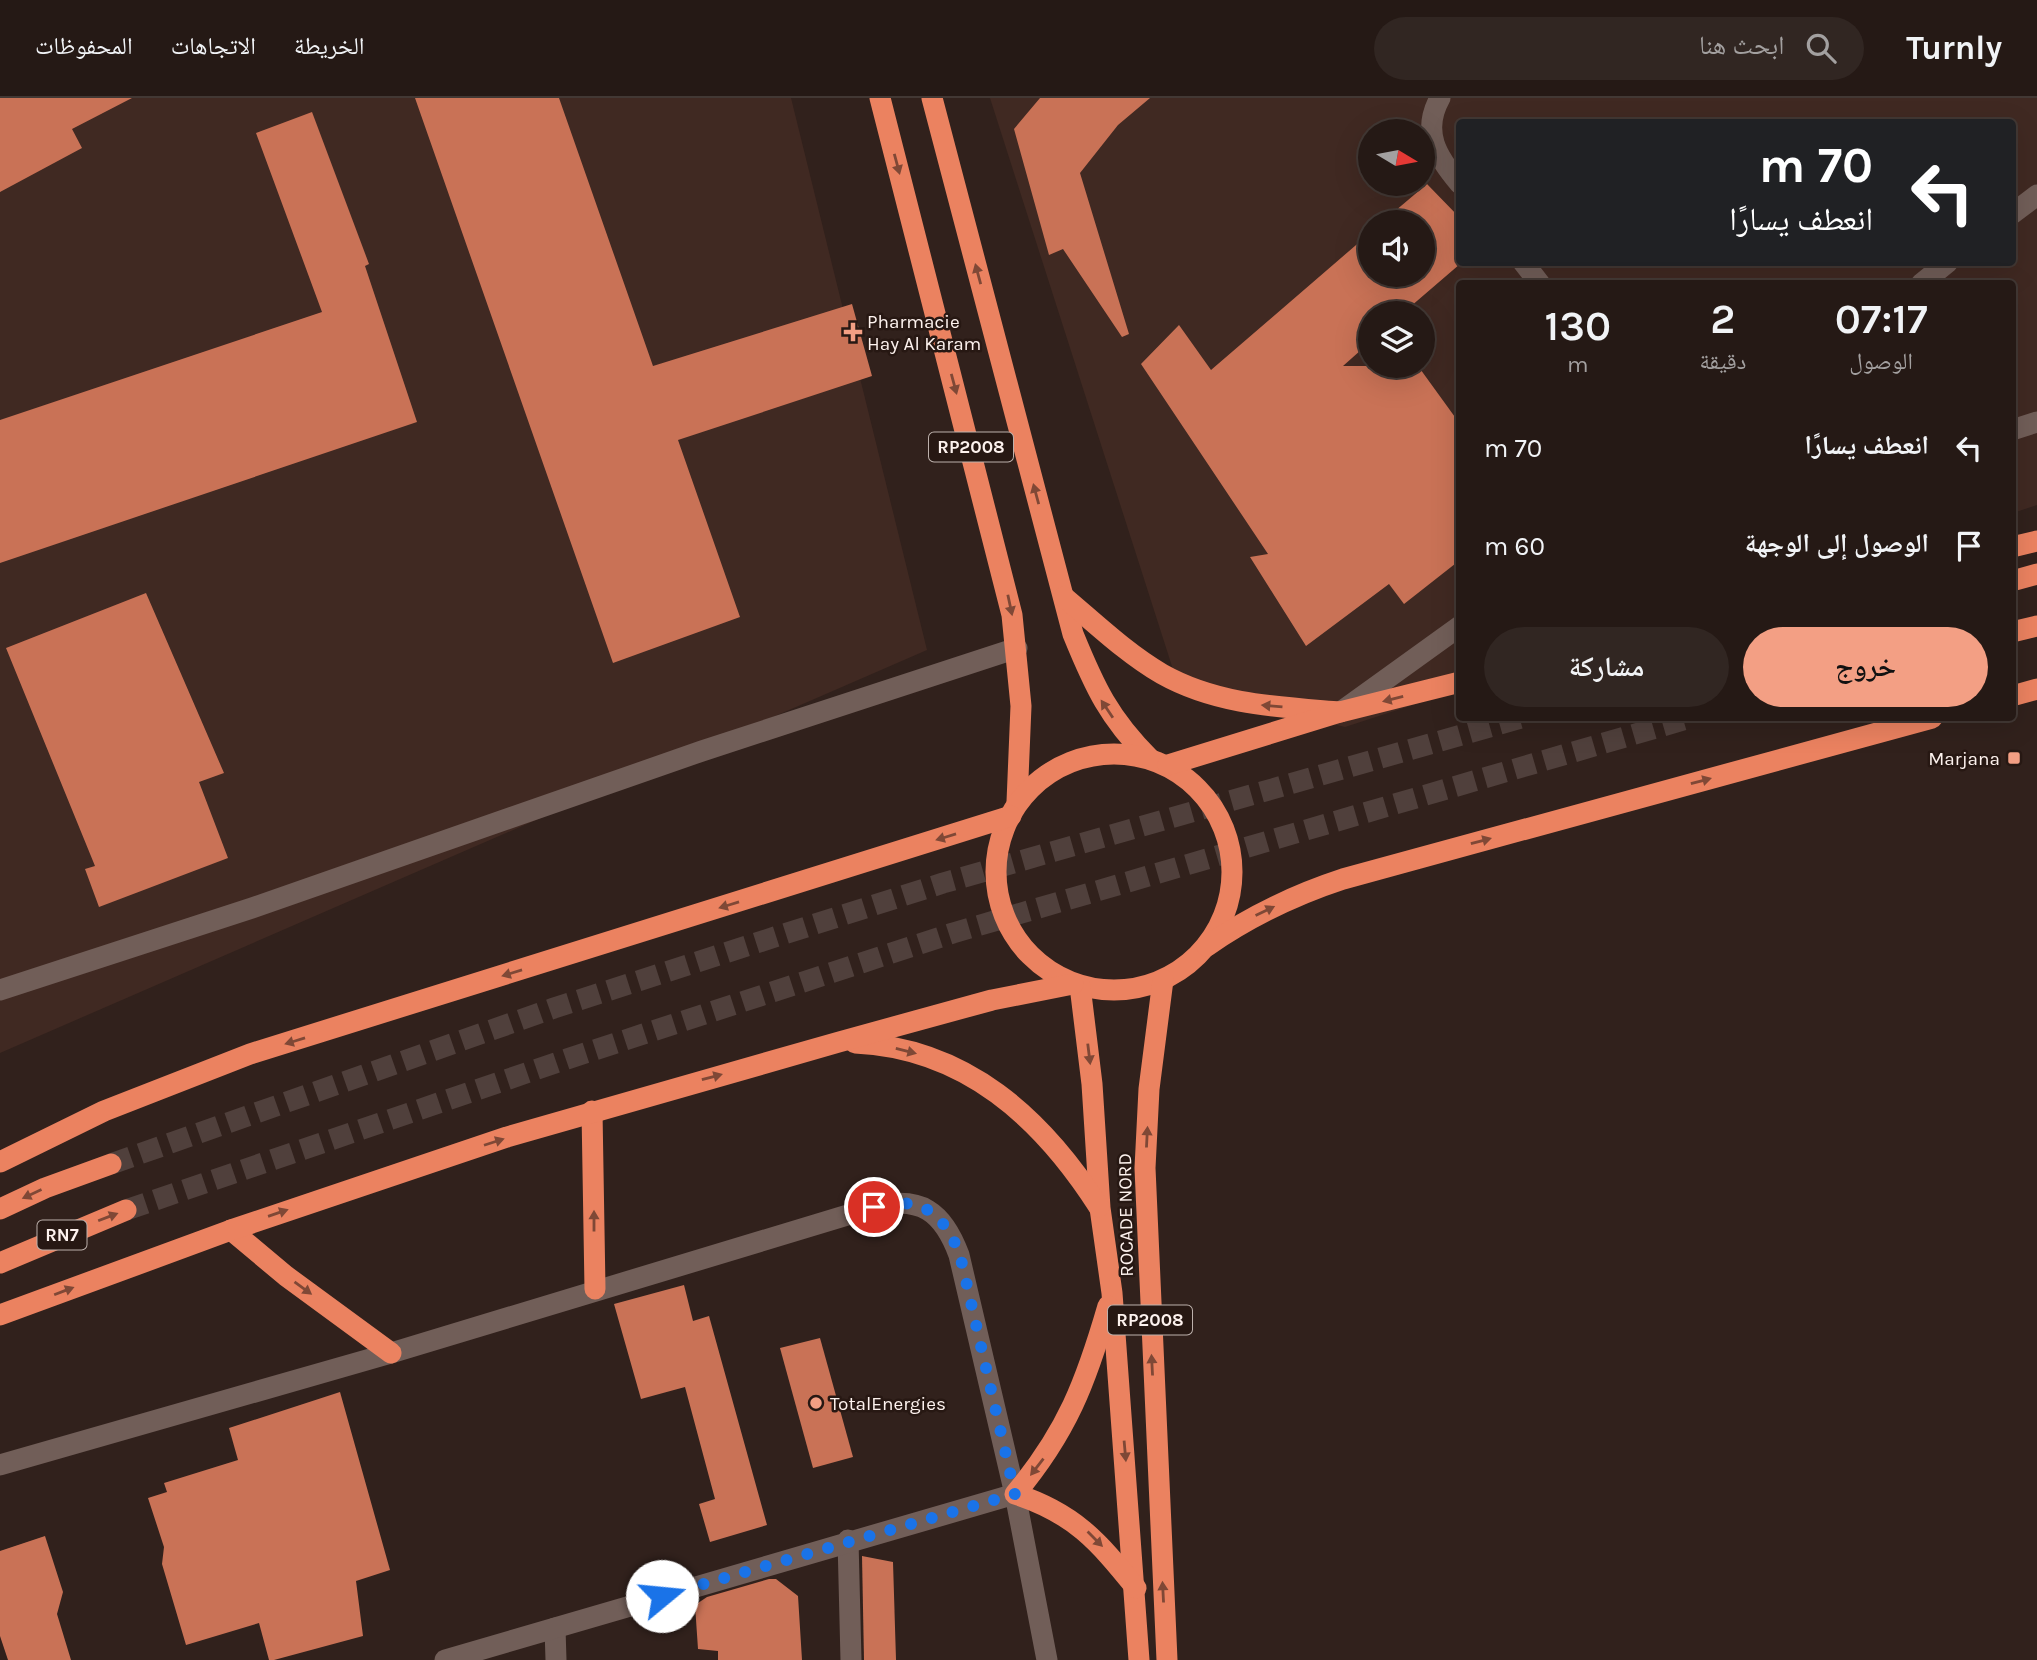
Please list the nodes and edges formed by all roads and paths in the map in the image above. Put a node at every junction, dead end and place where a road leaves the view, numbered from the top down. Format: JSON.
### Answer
{"nodes":[{"id":1,"x":880,"y":98,"type":"edge"},
{"id":2,"x":932,"y":98,"type":"edge"},
{"id":3,"x":1440,"y":98,"type":"edge"},
{"id":4,"x":1456,"y":178,"type":"edge"},
{"id":5,"x":2037,"y":195,"type":"edge"},
{"id":6,"x":2016,"y":211,"type":"edge"},
{"id":7,"x":1526,"y":266,"type":"edge"},
{"id":8,"x":1943,"y":266,"type":"edge"},
{"id":9,"x":1537,"y":280,"type":"edge"},
{"id":10,"x":1926,"y":280,"type":"edge"},
{"id":11,"x":2037,"y":422,"type":"edge"},
{"id":12,"x":2016,"y":429,"type":"edge"},
{"id":13,"x":2037,"y":541,"type":"edge"},
{"id":14,"x":2016,"y":546,"type":"edge"},
{"id":15,"x":2037,"y":574,"type":"edge"},
{"id":16,"x":2016,"y":580,"type":"edge"},
{"id":17,"x":1063,"y":597,"type":"junction"},
{"id":18,"x":2037,"y":626,"type":"edge"},
{"id":19,"x":1456,"y":629,"type":"edge"},
{"id":20,"x":2016,"y":631,"type":"edge"},
{"id":21,"x":1017,"y":648,"type":"junction"},
{"id":22,"x":1456,"y":683,"type":"edge"},
{"id":23,"x":2037,"y":689,"type":"edge"},
{"id":24,"x":2016,"y":694,"type":"edge"},
{"id":25,"x":1340,"y":712,"type":"junction"},
{"id":26,"x":1921,"y":721,"type":"edge"},
{"id":27,"x":1159,"y":763,"type":"junction"},
{"id":28,"x":1014,"y":810,"type":"junction"},
{"id":29,"x":1207,"y":946,"type":"junction"},
{"id":30,"x":1163,"y":980,"type":"junction"},
{"id":31,"x":1077,"y":985,"type":"junction"},
{"id":32,"x":0,"y":989,"type":"edge"},
{"id":33,"x":839,"y":1042,"type":"junction"},
{"id":34,"x":592,"y":1111,"type":"junction"},
{"id":35,"x":0,"y":1162,"type":"edge"},
{"id":36,"x":111,"y":1164,"type":"tunnel mouth"},
{"id":37,"x":1100,"y":1208,"type":"junction"},
{"id":38,"x":0,"y":1209,"type":"edge"},
{"id":39,"x":126,"y":1210,"type":"tunnel mouth"},
{"id":40,"x":231,"y":1230,"type":"junction"},
{"id":41,"x":0,"y":1263,"type":"edge"},
{"id":42,"x":595,"y":1289,"type":"junction"},
{"id":43,"x":1112,"y":1293,"type":"junction"},
{"id":44,"x":0,"y":1315,"type":"edge"},
{"id":45,"x":391,"y":1353,"type":"junction"},
{"id":46,"x":0,"y":1465,"type":"edge"},
{"id":47,"x":1015,"y":1494,"type":"junction"},
{"id":48,"x":848,"y":1540,"type":"junction"},
{"id":49,"x":1136,"y":1588,"type":"junction"},
{"id":50,"x":555,"y":1628,"type":"junction"},
{"id":51,"x":445,"y":1660,"type":"edge"},
{"id":52,"x":556,"y":1660,"type":"edge"},
{"id":53,"x":851,"y":1660,"type":"edge"},
{"id":54,"x":1046,"y":1660,"type":"edge"},
{"id":55,"x":1139,"y":1660,"type":"edge"},
{"id":56,"x":1167,"y":1660,"type":"edge"}],
"edges":[{"from":1,"to":21,"type":"highway","number":"RP2008","one_way":true},
{"from":17,"to":2,"type":"highway","number":"RP2008","one_way":true},
{"from":3,"to":4,"type":"street"},
{"from":5,"to":6,"type":"street"},
{"from":7,"to":9,"type":"street"},
{"from":8,"to":10,"type":"street"},
{"from":11,"to":12,"type":"street"},
{"from":13,"to":14,"type":"highway"},
{"from":15,"to":16,"type":"highway"},
{"from":25,"to":17,"type":"highway","one_way":true},
{"from":27,"to":17,"type":"highway","number":"RP2008","one_way":true},
{"from":18,"to":20,"type":"highway"},
{"from":19,"to":25,"type":"street"},
{"from":21,"to":28,"type":"highway","number":"RP2008"},
{"from":21,"to":32,"type":"street"},
{"from":22,"to":25,"type":"highway","one_way":true},
{"from":23,"to":24,"type":"highway"},
{"from":25,"to":27,"type":"highway"},
{"from":29,"to":26,"type":"highway","one_way":true},
{"from":27,"to":28,"type":"highway"},
{"from":27,"to":29,"type":"highway"},
{"from":28,"to":31,"type":"highway"},
{"from":28,"to":35,"type":"highway","one_way":true},
{"from":29,"to":30,"type":"highway"},
{"from":30,"to":31,"type":"highway"},
{"from":56,"to":30,"type":"highway","name":"ROCADE NORD","number":"RP2008","one_way":true},
{"from":31,"to":33,"type":"highway"},
{"from":31,"to":37,"type":"highway","name":"ROCADE NORD","number":"RP2008","one_way":true},
{"from":34,"to":33,"type":"highway","one_way":true},
{"from":33,"to":37,"type":"highway","one_way":true},
{"from":40,"to":34,"type":"highway","one_way":true},
{"from":42,"to":34,"type":"highway","one_way":true},
{"from":36,"to":38,"type":"highway","number":"RN7","one_way":true},
{"from":37,"to":43,"type":"highway","name":"ROCADE NORD","number":"RP2008"},
{"from":41,"to":39,"type":"highway","number":"RN7","one_way":true},
{"from":44,"to":40,"type":"highway","one_way":true},
{"from":40,"to":45,"type":"highway","one_way":true},
{"from":42,"to":45,"type":"street"},
{"from":42,"to":47,"type":"street"},
{"from":43,"to":47,"type":"highway","one_way":true},
{"from":43,"to":49,"type":"highway","name":"ROCADE NORD","number":"RP2008","one_way":true},
{"from":45,"to":46,"type":"street"},
{"from":47,"to":48,"type":"street"},
{"from":47,"to":49,"type":"highway","one_way":true},
{"from":47,"to":54,"type":"street"},
{"from":48,"to":50,"type":"street"},
{"from":48,"to":53,"type":"street"},
{"from":49,"to":55,"type":"highway","name":"ROCADE NORD","number":"RP2008"},
{"from":50,"to":51,"type":"street"},
{"from":50,"to":52,"type":"street"}]}
